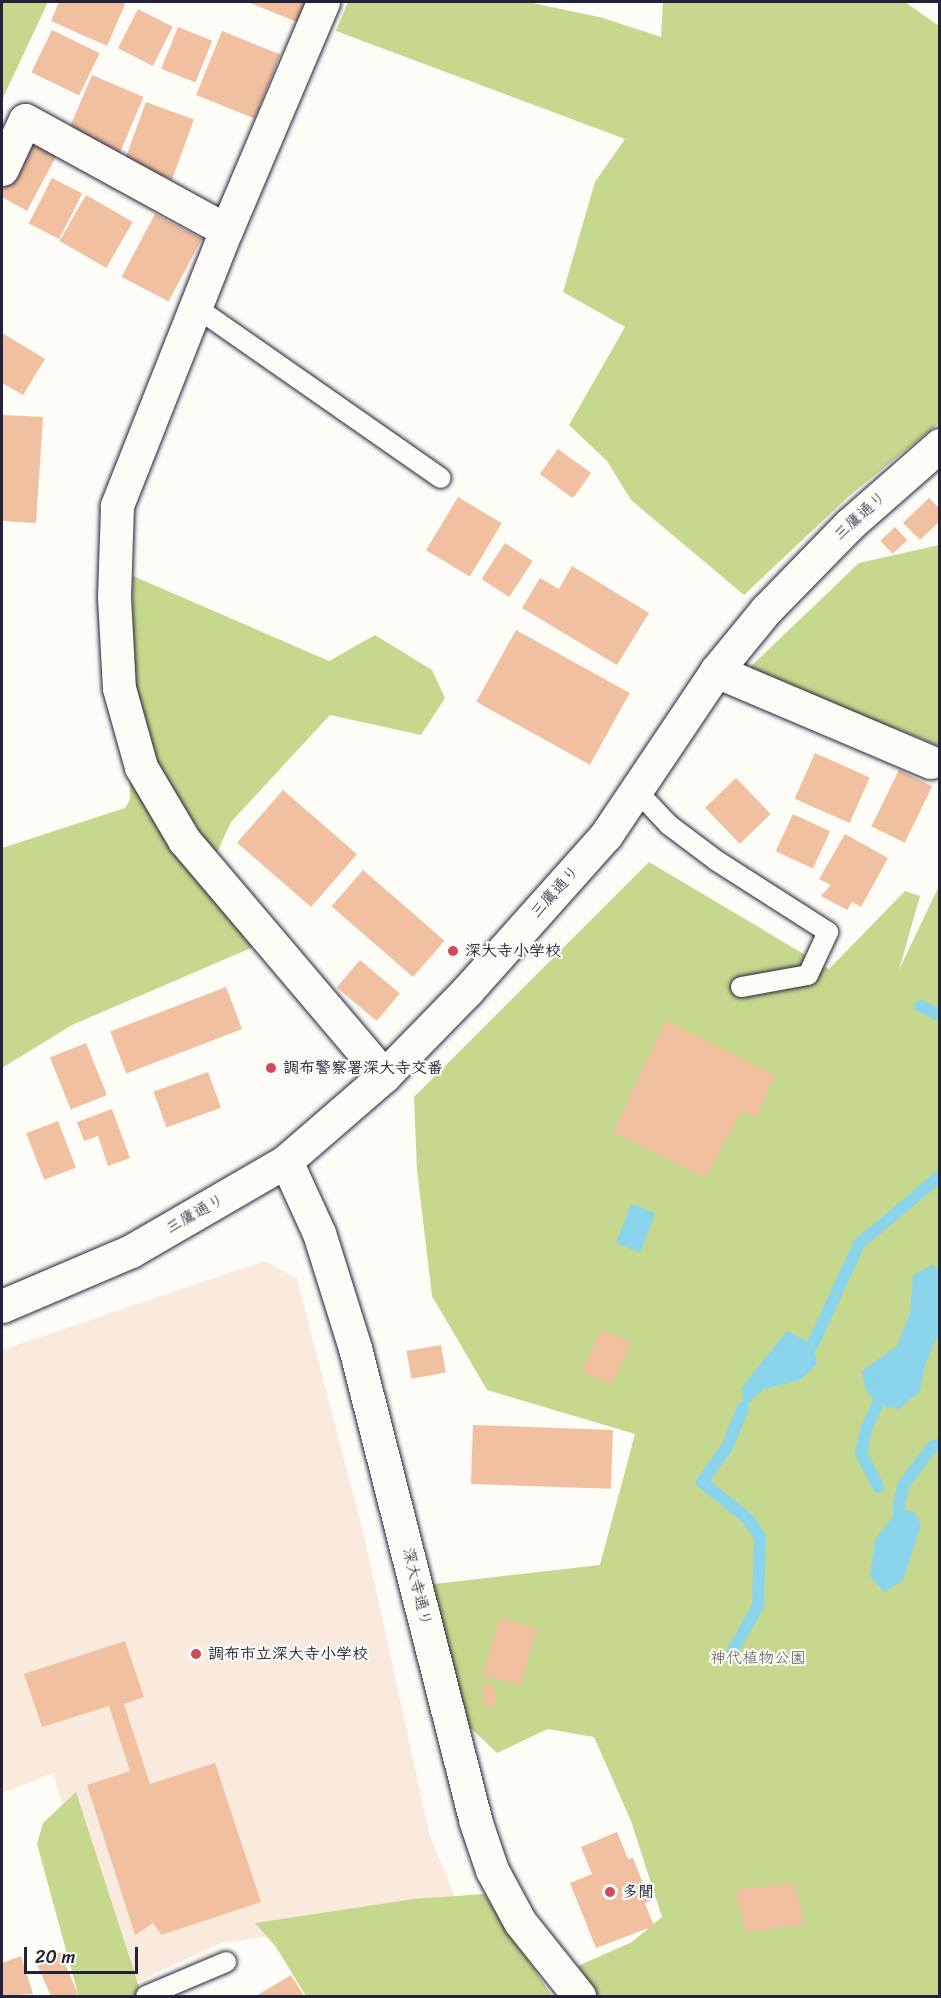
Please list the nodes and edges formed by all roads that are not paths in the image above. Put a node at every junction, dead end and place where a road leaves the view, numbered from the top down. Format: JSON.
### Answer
{"nodes":[{"id":1,"x":322,"y":2,"type":"edge"},
{"id":2,"x":2,"y":169,"type":"edge"},
{"id":3,"x":226,"y":230,"type":"junction"},
{"id":4,"x":197,"y":308,"type":"junction"},
{"id":5,"x":939,"y":445,"type":"edge"},
{"id":6,"x":441,"y":478,"type":"dead end"},
{"id":7,"x":716,"y":671,"type":"junction"},
{"id":8,"x":930,"y":762,"type":"dead end"},
{"id":9,"x":636,"y":790,"type":"junction"},
{"id":10,"x":741,"y":987,"type":"dead end"},
{"id":11,"x":384,"y":1076,"type":"junction"},
{"id":12,"x":286,"y":1161,"type":"junction"},
{"id":13,"x":2,"y":1306,"type":"edge"},
{"id":14,"x":226,"y":1962,"type":"dead end"},
{"id":15,"x":146,"y":1996,"type":"edge"},
{"id":16,"x":579,"y":1996,"type":"edge"}],
"edges":[{"from":1,"to":3,"type":"street"},
{"from":2,"to":3,"type":"street"},
{"from":3,"to":4,"type":"street"},
{"from":4,"to":6,"type":"lane"},
{"from":4,"to":11,"type":"street"},
{"from":5,"to":7,"type":"street","name":"三鷹通り"},
{"from":7,"to":8,"type":"street"},
{"from":7,"to":9,"type":"street","name":"三鷹通り"},
{"from":9,"to":10,"type":"lane"},
{"from":9,"to":11,"type":"street","name":"三鷹通り"},
{"from":11,"to":12,"type":"street","name":"三鷹通り"},
{"from":12,"to":13,"type":"street","name":"三鷹通り"},
{"from":12,"to":16,"type":"street","name":"深大寺通り"},
{"from":14,"to":15,"type":"lane"}]}
